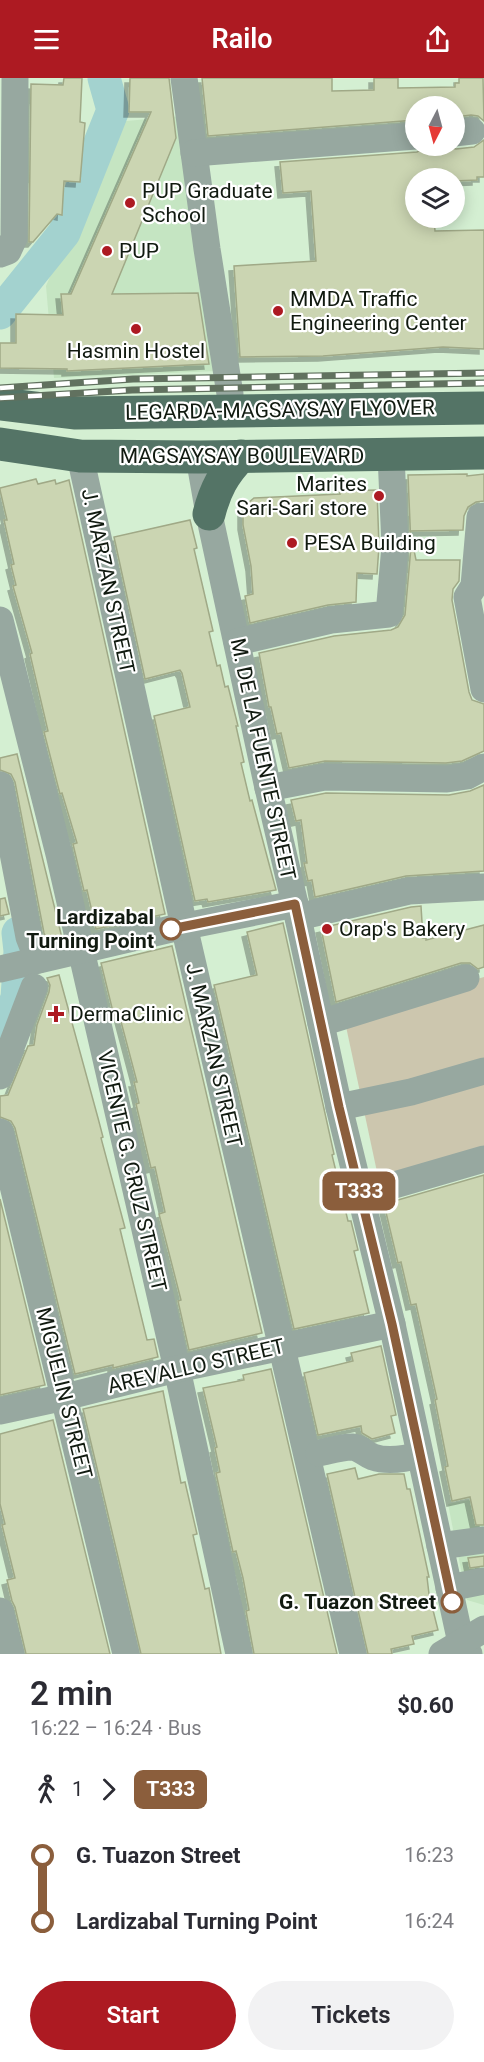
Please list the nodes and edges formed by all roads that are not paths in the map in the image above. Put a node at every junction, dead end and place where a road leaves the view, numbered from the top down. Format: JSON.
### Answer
{"nodes":[{"id":1,"x":15,"y":78,"type":"edge"},
{"id":2,"x":184,"y":78,"type":"edge"},
{"id":3,"x":405,"y":137,"type":"edge"},
{"id":4,"x":194,"y":153,"type":"junction"},
{"id":5,"x":0,"y":254,"type":"edge"},
{"id":6,"x":484,"y":392,"type":"edge"},
{"id":7,"x":230,"y":394,"type":"junction"},
{"id":8,"x":0,"y":403,"type":"edge"},
{"id":9,"x":484,"y":408,"type":"edge"},
{"id":10,"x":484,"y":429,"type":"edge"},
{"id":11,"x":77,"y":436,"type":"junction"},
{"id":12,"x":0,"y":444,"type":"edge"},
{"id":13,"x":484,"y":453,"type":"edge"},
{"id":14,"x":241,"y":456,"type":"junction"},
{"id":15,"x":391,"y":456,"type":"junction"},
{"id":16,"x":199,"y":457,"type":"junction"},
{"id":17,"x":209,"y":514,"type":"junction"},
{"id":18,"x":484,"y":516,"type":"edge"},
{"id":19,"x":0,"y":620,"type":"edge"},
{"id":20,"x":237,"y":642,"type":"junction"},
{"id":21,"x":484,"y":689,"type":"edge"},
{"id":22,"x":484,"y":767,"type":"edge"},
{"id":23,"x":0,"y":785,"type":"edge"},
{"id":24,"x":268,"y":788,"type":"junction"},
{"id":25,"x":484,"y":887,"type":"edge"},
{"id":26,"x":297,"y":910,"type":"junction"},
{"id":27,"x":184,"y":926,"type":"junction"},
{"id":28,"x":81,"y":950,"type":"junction"},
{"id":29,"x":1,"y":969,"type":"edge"},
{"id":30,"x":34,"y":970,"type":"junction"},
{"id":31,"x":466,"y":978,"type":"dead end"},
{"id":32,"x":321,"y":1023,"type":"junction"},
{"id":33,"x":484,"y":1071,"type":"edge"},
{"id":34,"x":0,"y":1076,"type":"edge"},
{"id":35,"x":339,"y":1107,"type":"junction"},
{"id":36,"x":0,"y":1132,"type":"edge"},
{"id":37,"x":484,"y":1159,"type":"edge"},
{"id":38,"x":360,"y":1195,"type":"junction"},
{"id":39,"x":392,"y":1324,"type":"junction"},
{"id":40,"x":282,"y":1346,"type":"junction"},
{"id":41,"x":177,"y":1369,"type":"junction"},
{"id":42,"x":65,"y":1397,"type":"junction"},
{"id":43,"x":0,"y":1411,"type":"edge"},
{"id":44,"x":319,"y":1454,"type":"dead end"},
{"id":45,"x":420,"y":1455,"type":"junction"},
{"id":46,"x":484,"y":1540,"type":"edge"},
{"id":47,"x":440,"y":1546,"type":"junction"},
{"id":48,"x":484,"y":1581,"type":"edge"},
{"id":49,"x":449,"y":1588,"type":"junction"},
{"id":50,"x":0,"y":1611,"type":"edge"},
{"id":51,"x":484,"y":1629,"type":"edge"},
{"id":52,"x":457,"y":1650,"type":"edge"},
{"id":53,"x":11,"y":1654,"type":"edge"},
{"id":54,"x":126,"y":1654,"type":"edge"},
{"id":55,"x":239,"y":1654,"type":"edge"},
{"id":56,"x":353,"y":1654,"type":"edge"}],
"edges":[{"from":1,"to":5,"type":"street"},
{"from":2,"to":4,"type":"street"},
{"from":3,"to":4,"type":"street"},
{"from":4,"to":7,"type":"street"},
{"from":6,"to":7,"type":"main road","name":"MAGSAYSAY BOULEVARD"},
{"from":7,"to":8,"type":"main road","name":"MAGSAYSAY BOULEVARD"},
{"from":8,"to":11,"type":"main road","name":"MAGSAYSAY BOULEVARD"},
{"from":9,"to":11,"type":"main road","name":"LEGARDA-MAGSAYSAY FLYOVER"},
{"from":10,"to":11,"type":"main road","name":"LEGARDA-MAGSAYSAY FLYOVER"},
{"from":11,"to":12,"type":"main road","name":"MAGSAYSAY BOULEVARD"},
{"from":11,"to":16,"type":"main road","name":"MAGSAYSAY BOULEVARD"},
{"from":11,"to":27,"type":"street","name":"J. MARZAN STREET"},
{"from":13,"to":15,"type":"main road","name":"MAGSAYSAY BOULEVARD"},
{"from":14,"to":15,"type":"main road","name":"MAGSAYSAY BOULEVARD"},
{"from":14,"to":16,"type":"main road","name":"MAGSAYSAY BOULEVARD"},
{"from":14,"to":17,"type":"main road"},
{"from":15,"to":20,"type":"street"},
{"from":16,"to":17,"type":"street","name":"M. DE LA FUENTE STREET"},
{"from":17,"to":20,"type":"street","name":"M. DE LA FUENTE STREET"},
{"from":18,"to":21,"type":"street"},
{"from":19,"to":28,"type":"street","name":"VICENTE G. CRUZ STREET"},
{"from":20,"to":24,"type":"street","name":"M. DE LA FUENTE STREET"},
{"from":22,"to":24,"type":"street"},
{"from":23,"to":30,"type":"street"},
{"from":24,"to":26,"type":"street","name":"M. DE LA FUENTE STREET"},
{"from":25,"to":26,"type":"street"},
{"from":26,"to":27,"type":"street"},
{"from":26,"to":32,"type":"street","name":"M. DE LA FUENTE STREET"},
{"from":27,"to":28,"type":"street"},
{"from":27,"to":40,"type":"street","name":"J. MARZAN STREET"},
{"from":28,"to":30,"type":"street"},
{"from":28,"to":41,"type":"street","name":"VICENTE G. CRUZ STREET"},
{"from":29,"to":30,"type":"street"},
{"from":30,"to":34,"type":"street"},
{"from":31,"to":32,"type":"street"},
{"from":32,"to":35,"type":"street","name":"M. DE LA FUENTE STREET"},
{"from":33,"to":35,"type":"street"},
{"from":35,"to":38,"type":"street","name":"M. DE LA FUENTE STREET"},
{"from":36,"to":42,"type":"street","name":"MIGUELIN STREET"},
{"from":37,"to":38,"type":"street"},
{"from":38,"to":39,"type":"street","name":"M. DE LA FUENTE STREET"},
{"from":39,"to":40,"type":"street","name":"AREVALLO STREET"},
{"from":39,"to":45,"type":"street","name":"M. DE LA FUENTE STREET"},
{"from":40,"to":41,"type":"street","name":"AREVALLO STREET"},
{"from":40,"to":56,"type":"street","name":"J. MARZAN STREET"},
{"from":41,"to":42,"type":"street","name":"AREVALLO STREET"},
{"from":41,"to":55,"type":"street","name":"VICENTE G. CRUZ STREET"},
{"from":42,"to":43,"type":"street","name":"AREVALLO STREET"},
{"from":42,"to":54,"type":"street","name":"MIGUELIN STREET"},
{"from":44,"to":45,"type":"street"},
{"from":45,"to":47,"type":"street","name":"M. DE LA FUENTE STREET"},
{"from":46,"to":47,"type":"street"},
{"from":47,"to":49,"type":"street","name":"M. DE LA FUENTE STREET"},
{"from":48,"to":49,"type":"street"},
{"from":49,"to":52,"type":"street","name":"M. DE LA FUENTE STREET"},
{"from":50,"to":53,"type":"street"},
{"from":51,"to":52,"type":"street"}]}
